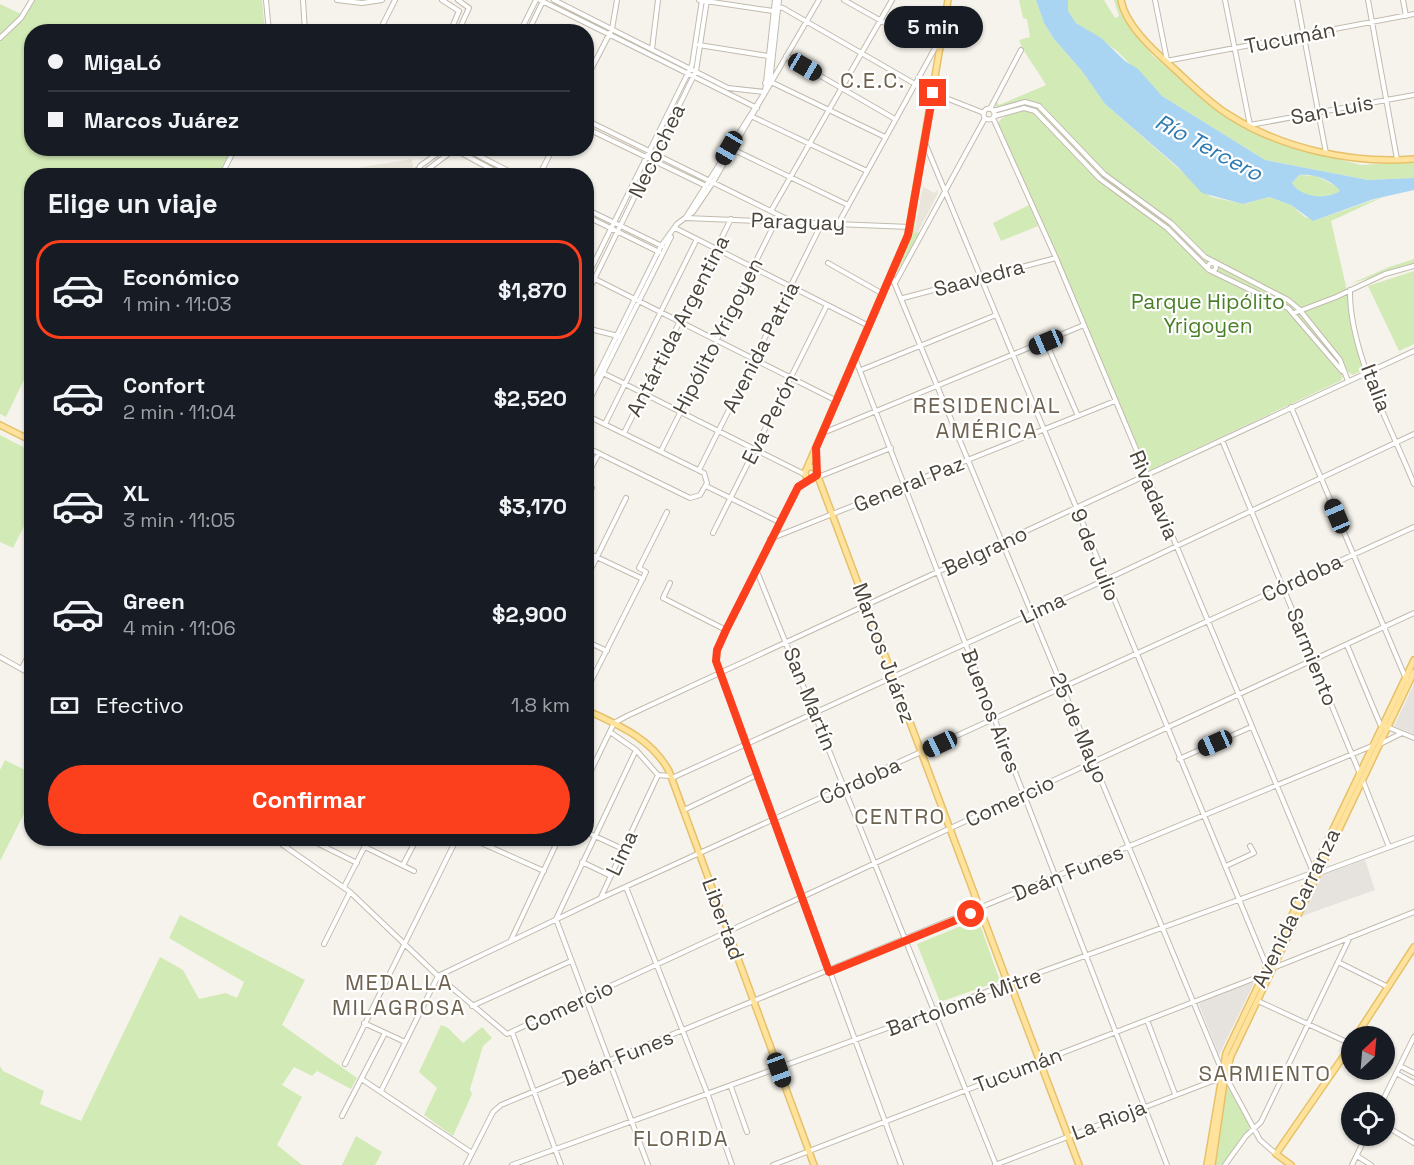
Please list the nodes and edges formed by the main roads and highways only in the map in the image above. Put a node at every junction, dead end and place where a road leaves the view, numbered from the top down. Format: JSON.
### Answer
{"nodes":[{"id":1,"x":948,"y":0,"type":"edge"},
{"id":2,"x":1121,"y":0,"type":"edge"},
{"id":3,"x":1414,"y":159,"type":"edge"},
{"id":4,"x":0,"y":425,"type":"edge"},
{"id":5,"x":24,"y":437,"type":"edge"},
{"id":6,"x":816,"y":448,"type":"junction"},
{"id":7,"x":813,"y":475,"type":"junction"},
{"id":8,"x":1414,"y":660,"type":"edge"},
{"id":9,"x":1414,"y":672,"type":"edge"},
{"id":10,"x":1407,"y":680,"type":"junction"},
{"id":11,"x":594,"y":714,"type":"edge"},
{"id":12,"x":1414,"y":948,"type":"edge"},
{"id":13,"x":1270,"y":968,"type":"junction"},
{"id":14,"x":1363,"y":1026,"type":"edge"},
{"id":15,"x":1341,"y":1059,"type":"edge"},
{"id":16,"x":1222,"y":1077,"type":"junction"},
{"id":17,"x":814,"y":1165,"type":"edge"},
{"id":18,"x":1079,"y":1165,"type":"edge"},
{"id":19,"x":1207,"y":1165,"type":"edge"},
{"id":20,"x":1212,"y":1165,"type":"edge"},
{"id":21,"x":1291,"y":1165,"type":"edge"}],
"edges":[{"from":1,"to":6,"type":"main road","name":"Marcos Juárez"},
{"from":2,"to":3,"type":"main road"},
{"from":4,"to":5,"type":"main road"},
{"from":6,"to":7,"type":"main road","name":"Marcos Juárez"},
{"from":6,"to":7,"type":"main road","name":"Marcos Juárez"},
{"from":7,"to":18,"type":"main road","name":"Marcos Juárez"},
{"from":8,"to":10,"type":"main road","name":"Avenida Carranza"},
{"from":9,"to":10,"type":"main road","name":"Avenida Carranza"},
{"from":10,"to":13,"type":"main road","name":"Avenida Carranza"},
{"from":11,"to":17,"type":"main road","name":"Libertad"},
{"from":12,"to":14,"type":"main road"},
{"from":13,"to":16,"type":"main road","name":"Avenida Carranza"},
{"from":13,"to":16,"type":"main road","name":"Avenida Carranza"},
{"from":15,"to":21,"type":"main road"},
{"from":16,"to":19,"type":"main road","name":"Avenida Carranza"},
{"from":16,"to":20,"type":"main road","name":"Avenida Carranza"}]}
